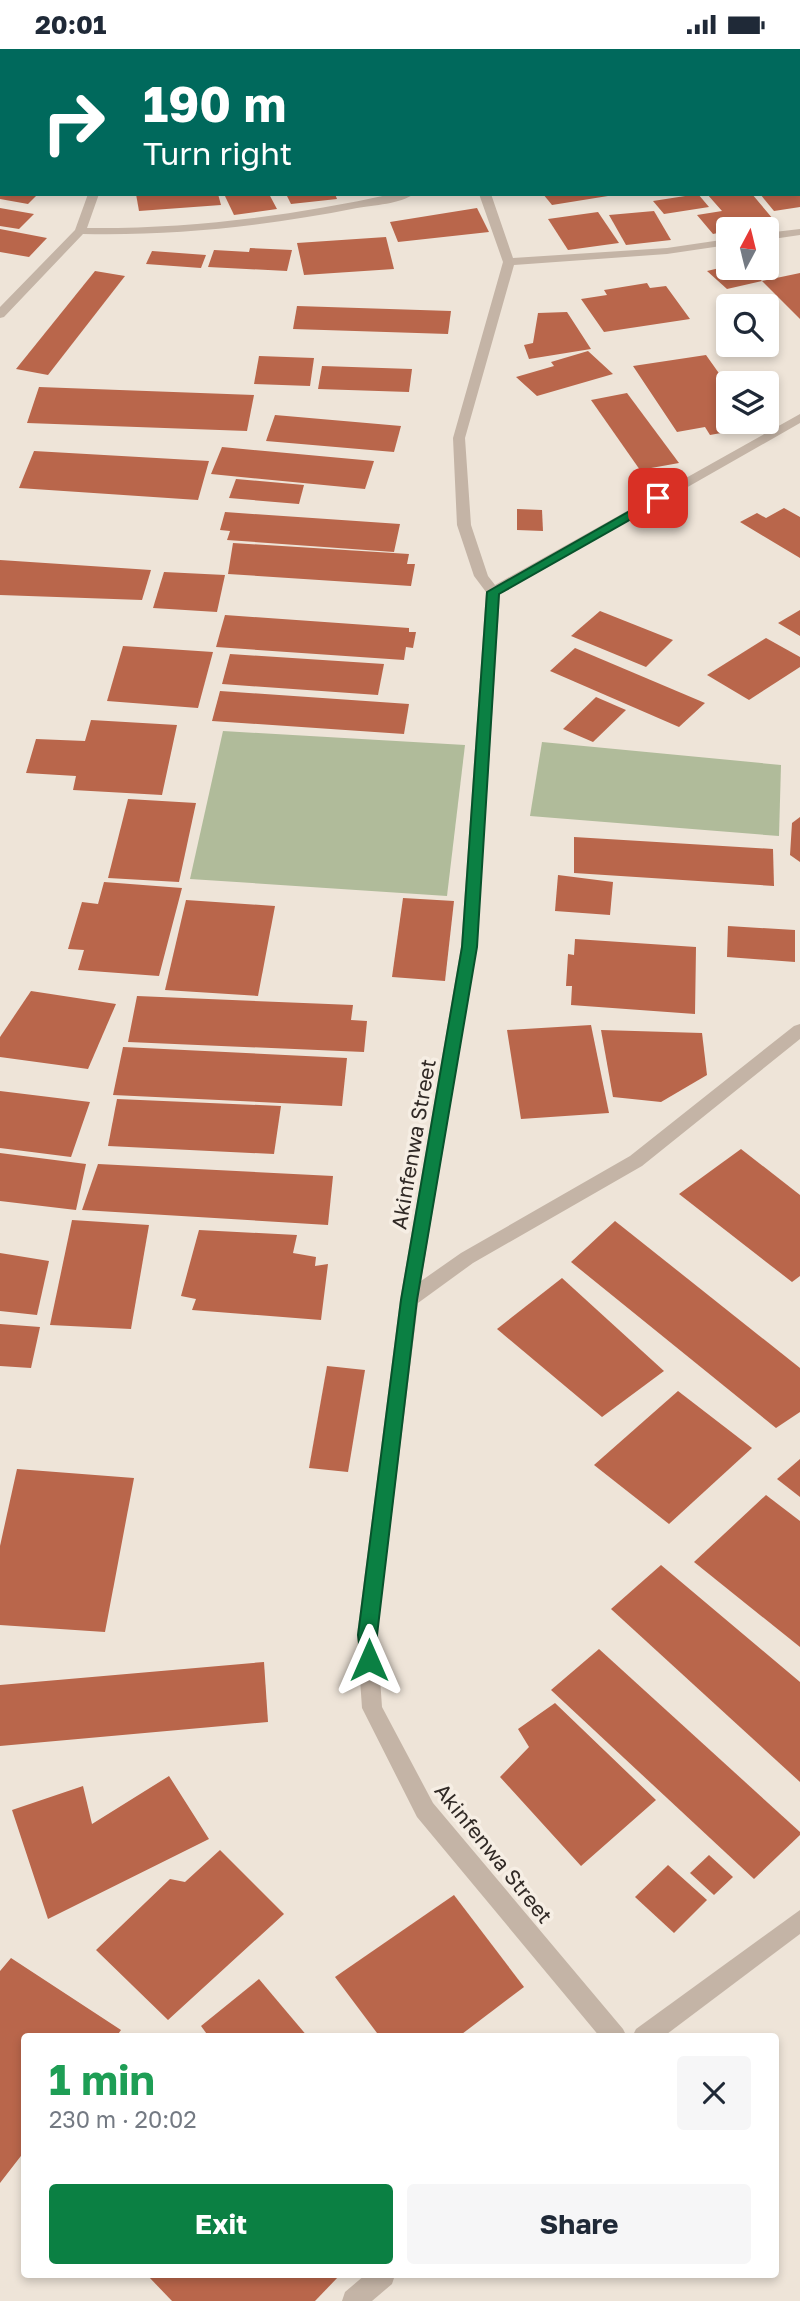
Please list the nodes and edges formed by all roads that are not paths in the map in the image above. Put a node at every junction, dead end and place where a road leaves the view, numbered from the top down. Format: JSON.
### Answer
{"nodes":[{"id":1,"x":93,"y":196,"type":"edge"},
{"id":2,"x":398,"y":196,"type":"edge"},
{"id":3,"x":486,"y":196,"type":"edge"},
{"id":4,"x":80,"y":231,"type":"junction"},
{"id":5,"x":800,"y":232,"type":"edge"},
{"id":6,"x":779,"y":235,"type":"edge"},
{"id":7,"x":716,"y":244,"type":"edge"},
{"id":8,"x":509,"y":262,"type":"junction"},
{"id":9,"x":0,"y":314,"type":"edge"},
{"id":10,"x":800,"y":418,"type":"edge"},
{"id":11,"x":493,"y":592,"type":"junction"},
{"id":12,"x":800,"y":1030,"type":"edge"},
{"id":13,"x":409,"y":1300,"type":"junction"},
{"id":14,"x":800,"y":1921,"type":"edge"},
{"id":15,"x":612,"y":2033,"type":"edge"},
{"id":16,"x":649,"y":2033,"type":"edge"},
{"id":17,"x":380,"y":2278,"type":"edge"},
{"id":18,"x":354,"y":2301,"type":"edge"}],
"edges":[{"from":1,"to":4,"type":"street"},
{"from":2,"to":4,"type":"street"},
{"from":3,"to":8,"type":"street"},
{"from":4,"to":9,"type":"street"},
{"from":5,"to":6,"type":"street"},
{"from":7,"to":8,"type":"street"},
{"from":8,"to":11,"type":"street"},
{"from":10,"to":11,"type":"street"},
{"from":11,"to":13,"type":"street","name":"Akinfenwa Street"},
{"from":12,"to":13,"type":"street"},
{"from":13,"to":15,"type":"street","name":"Akinfenwa Street"},
{"from":14,"to":16,"type":"street"},
{"from":17,"to":18,"type":"street"}]}
